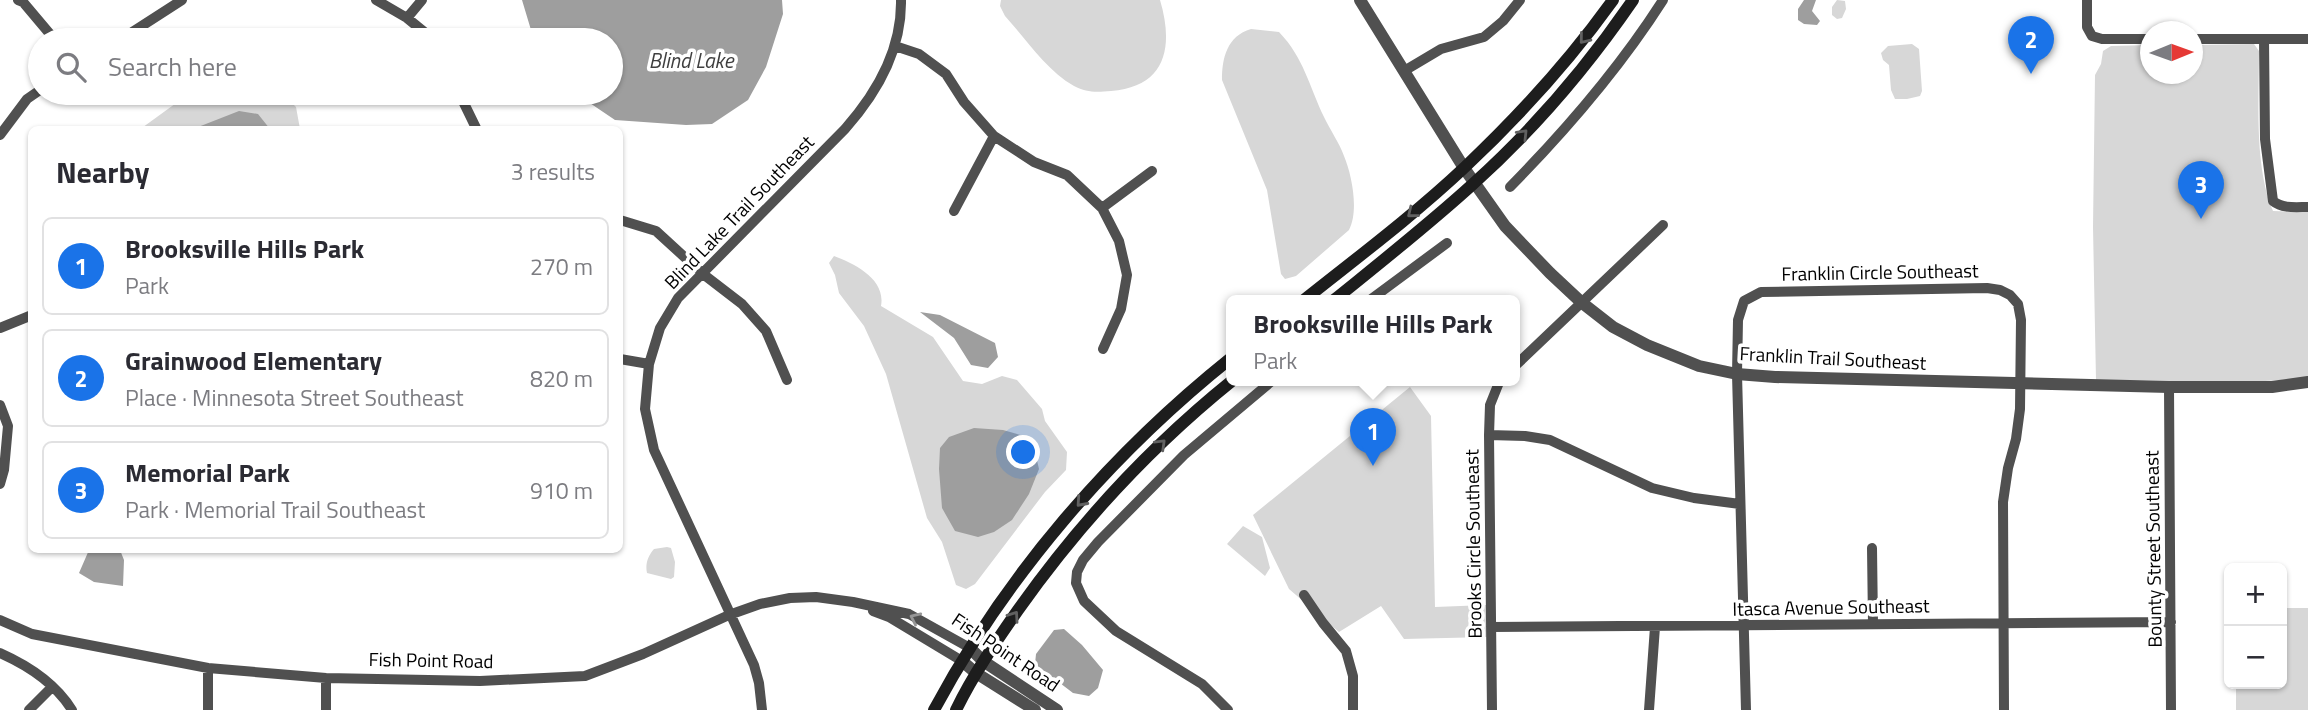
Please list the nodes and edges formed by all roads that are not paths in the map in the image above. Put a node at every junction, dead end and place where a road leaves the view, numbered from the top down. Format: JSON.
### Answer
{"nodes":[{"id":1,"x":18,"y":0,"type":"edge"},
{"id":2,"x":182,"y":0,"type":"edge"},
{"id":3,"x":376,"y":0,"type":"edge"},
{"id":4,"x":422,"y":0,"type":"edge"},
{"id":5,"x":901,"y":0,"type":"edge"},
{"id":6,"x":1360,"y":0,"type":"edge"},
{"id":7,"x":1520,"y":0,"type":"edge"},
{"id":8,"x":1613,"y":0,"type":"edge"},
{"id":9,"x":1633,"y":0,"type":"edge"},
{"id":10,"x":1663,"y":0,"type":"edge"},
{"id":11,"x":2087,"y":0,"type":"edge"},
{"id":12,"x":407,"y":18,"type":"junction"},
{"id":13,"x":45,"y":28,"type":"edge"},
{"id":14,"x":139,"y":28,"type":"edge"},
{"id":15,"x":419,"y":28,"type":"edge"},
{"id":16,"x":2140,"y":39,"type":"edge"},
{"id":17,"x":2203,"y":39,"type":"edge"},
{"id":18,"x":2264,"y":39,"type":"junction"},
{"id":19,"x":2308,"y":39,"type":"edge"},
{"id":20,"x":895,"y":46,"type":"junction"},
{"id":21,"x":1404,"y":71,"type":"junction"},
{"id":22,"x":28,"y":98,"type":"edge"},
{"id":23,"x":466,"y":105,"type":"edge"},
{"id":24,"x":475,"y":126,"type":"edge"},
{"id":25,"x":0,"y":135,"type":"edge"},
{"id":26,"x":994,"y":136,"type":"junction"},
{"id":27,"x":1464,"y":168,"type":"junction"},
{"id":28,"x":1152,"y":171,"type":"dead end"},
{"id":29,"x":1475,"y":183,"type":"junction"},
{"id":30,"x":1510,"y":187,"type":"dead end"},
{"id":31,"x":2308,"y":207,"type":"edge"},
{"id":32,"x":1102,"y":208,"type":"junction"},
{"id":33,"x":954,"y":211,"type":"dead end"},
{"id":34,"x":623,"y":221,"type":"edge"},
{"id":35,"x":1663,"y":225,"type":"dead end"},
{"id":36,"x":1447,"y":243,"type":"dead end"},
{"id":37,"x":703,"y":274,"type":"junction"},
{"id":38,"x":1310,"y":295,"type":"edge"},
{"id":39,"x":1340,"y":295,"type":"edge"},
{"id":40,"x":1377,"y":295,"type":"edge"},
{"id":41,"x":1581,"y":302,"type":"junction"},
{"id":42,"x":28,"y":317,"type":"edge"},
{"id":43,"x":0,"y":328,"type":"edge"},
{"id":44,"x":1103,"y":349,"type":"dead end"},
{"id":45,"x":623,"y":360,"type":"edge"},
{"id":46,"x":1520,"y":361,"type":"edge"},
{"id":47,"x":1226,"y":362,"type":"edge"},
{"id":48,"x":649,"y":364,"type":"junction"},
{"id":49,"x":1737,"y":374,"type":"junction"},
{"id":50,"x":787,"y":380,"type":"dead end"},
{"id":51,"x":2308,"y":382,"type":"edge"},
{"id":52,"x":2022,"y":384,"type":"junction"},
{"id":53,"x":1226,"y":386,"type":"edge"},
{"id":54,"x":1266,"y":386,"type":"edge"},
{"id":55,"x":1498,"y":386,"type":"edge"},
{"id":56,"x":2169,"y":387,"type":"junction"},
{"id":57,"x":0,"y":405,"type":"edge"},
{"id":58,"x":1489,"y":435,"type":"junction"},
{"id":59,"x":0,"y":484,"type":"edge"},
{"id":60,"x":1740,"y":504,"type":"junction"},
{"id":61,"x":1872,"y":548,"type":"dead end"},
{"id":62,"x":1304,"y":595,"type":"dead end"},
{"id":63,"x":853,"y":602,"type":"junction"},
{"id":64,"x":729,"y":615,"type":"junction"},
{"id":65,"x":0,"y":620,"type":"edge"},
{"id":66,"x":2171,"y":622,"type":"junction"},
{"id":67,"x":2004,"y":623,"type":"junction"},
{"id":68,"x":1873,"y":624,"type":"junction"},
{"id":69,"x":1742,"y":626,"type":"junction"},
{"id":70,"x":1491,"y":627,"type":"junction"},
{"id":71,"x":1655,"y":627,"type":"junction"},
{"id":72,"x":971,"y":648,"type":"junction"},
{"id":73,"x":0,"y":653,"type":"edge"},
{"id":74,"x":962,"y":661,"type":"junction"},
{"id":75,"x":983,"y":661,"type":"junction"},
{"id":76,"x":208,"y":668,"type":"junction"},
{"id":77,"x":976,"y":673,"type":"junction"},
{"id":78,"x":326,"y":678,"type":"junction"},
{"id":79,"x":52,"y":688,"type":"junction"},
{"id":80,"x":29,"y":710,"type":"edge"},
{"id":81,"x":72,"y":710,"type":"edge"},
{"id":82,"x":208,"y":710,"type":"edge"},
{"id":83,"x":326,"y":710,"type":"edge"},
{"id":84,"x":762,"y":710,"type":"edge"},
{"id":85,"x":934,"y":710,"type":"edge"},
{"id":86,"x":956,"y":710,"type":"edge"},
{"id":87,"x":1035,"y":710,"type":"edge"},
{"id":88,"x":1057,"y":710,"type":"edge"},
{"id":89,"x":1228,"y":710,"type":"edge"},
{"id":90,"x":1353,"y":710,"type":"edge"},
{"id":91,"x":1492,"y":710,"type":"edge"},
{"id":92,"x":1649,"y":710,"type":"edge"},
{"id":93,"x":1746,"y":710,"type":"edge"},
{"id":94,"x":2004,"y":710,"type":"edge"},
{"id":95,"x":2171,"y":710,"type":"edge"}],
"edges":[{"from":1,"to":13,"type":"street"},
{"from":2,"to":14,"type":"street"},
{"from":3,"to":12,"type":"street"},
{"from":4,"to":12,"type":"street"},
{"from":5,"to":20,"type":"street","name":"Blind Lake Trail Southeast"},
{"from":6,"to":21,"type":"street","name":"Franklin Trail Southeast"},
{"from":7,"to":21,"type":"street"},
{"from":8,"to":27,"type":"main road","one_way":true},
{"from":29,"to":9,"type":"main road","one_way":true},
{"from":10,"to":30,"type":"street"},
{"from":11,"to":16,"type":"street"},
{"from":12,"to":15,"type":"street"},
{"from":17,"to":18,"type":"street"},
{"from":18,"to":19,"type":"street"},
{"from":18,"to":31,"type":"street"},
{"from":20,"to":26,"type":"street"},
{"from":20,"to":37,"type":"street","name":"Blind Lake Trail Southeast"},
{"from":21,"to":27,"type":"street","name":"Franklin Trail Southeast"},
{"from":22,"to":25,"type":"street"},
{"from":23,"to":24,"type":"street"},
{"from":26,"to":32,"type":"street"},
{"from":26,"to":33,"type":"street"},
{"from":27,"to":29,"type":"street","name":"Franklin Trail Southeast"},
{"from":27,"to":38,"type":"main road","one_way":true},
{"from":28,"to":32,"type":"street"},
{"from":29,"to":39,"type":"main road"},
{"from":29,"to":41,"type":"street","name":"Franklin Trail Southeast"},
{"from":32,"to":44,"type":"street"},
{"from":34,"to":37,"type":"street"},
{"from":35,"to":41,"type":"street"},
{"from":36,"to":40,"type":"street"},
{"from":37,"to":48,"type":"street","name":"Blind Lake Trail Southeast"},
{"from":37,"to":50,"type":"street"},
{"from":41,"to":46,"type":"street"},
{"from":41,"to":49,"type":"street","name":"Franklin Trail Southeast"},
{"from":42,"to":43,"type":"street"},
{"from":45,"to":48,"type":"street"},
{"from":47,"to":72,"type":"main road","one_way":true},
{"from":48,"to":64,"type":"street","name":"Blind Lake Trail Southeast"},
{"from":49,"to":52,"type":"street","name":"Franklin Trail Southeast"},
{"from":49,"to":52,"type":"street","name":"Franklin Circle Southeast"},
{"from":49,"to":60,"type":"street"},
{"from":51,"to":56,"type":"street","name":"Franklin Trail Southeast"},
{"from":52,"to":56,"type":"street","name":"Franklin Trail Southeast"},
{"from":52,"to":67,"type":"street","name":"Franklin Circle Southeast"},
{"from":75,"to":53,"type":"main road","one_way":true},
{"from":54,"to":89,"type":"street"},
{"from":55,"to":58,"type":"street","name":"Brooks Circle Southeast"},
{"from":56,"to":66,"type":"street","name":"Bounty Street Southeast"},
{"from":57,"to":59,"type":"street"},
{"from":58,"to":60,"type":"street"},
{"from":58,"to":70,"type":"street","name":"Brooks Circle Southeast"},
{"from":60,"to":69,"type":"street"},
{"from":61,"to":68,"type":"street"},
{"from":62,"to":90,"type":"street"},
{"from":63,"to":64,"type":"street","name":"Fish Point Road"},
{"from":72,"to":63,"type":"street","name":"Fish Point Road","one_way":true},
{"from":63,"to":74,"type":"street","name":"Fish Point Road"},
{"from":64,"to":78,"type":"street","name":"Fish Point Road"},
{"from":64,"to":84,"type":"street","name":"Blind Lake Trail Southeast"},
{"from":65,"to":76,"type":"street","name":"Fish Point Road"},
{"from":66,"to":67,"type":"street","name":"Itasca Avenue Southeast"},
{"from":66,"to":95,"type":"street","name":"Bounty Street Southeast"},
{"from":67,"to":68,"type":"street","name":"Itasca Avenue Southeast"},
{"from":67,"to":94,"type":"street","name":"Franklin Circle Southeast"},
{"from":68,"to":69,"type":"street","name":"Itasca Avenue Southeast"},
{"from":69,"to":71,"type":"street","name":"Itasca Avenue Southeast"},
{"from":69,"to":93,"type":"street"},
{"from":70,"to":71,"type":"street","name":"Itasca Avenue Southeast"},
{"from":70,"to":91,"type":"street","name":"Brooks Circle Southeast"},
{"from":71,"to":92,"type":"street"},
{"from":72,"to":74,"type":"main road"},
{"from":72,"to":75,"type":"street","name":"Fish Point Road"},
{"from":73,"to":79,"type":"street"},
{"from":74,"to":77,"type":"street","name":"Fish Point Road"},
{"from":74,"to":85,"type":"main road"},
{"from":75,"to":77,"type":"main road"},
{"from":75,"to":88,"type":"street","name":"Fish Point Road"},
{"from":76,"to":78,"type":"street","name":"Fish Point Road"},
{"from":76,"to":82,"type":"street"},
{"from":77,"to":86,"type":"main road"},
{"from":77,"to":87,"type":"street","name":"Fish Point Road"},
{"from":78,"to":83,"type":"street"},
{"from":79,"to":80,"type":"street"},
{"from":79,"to":81,"type":"street"}]}
